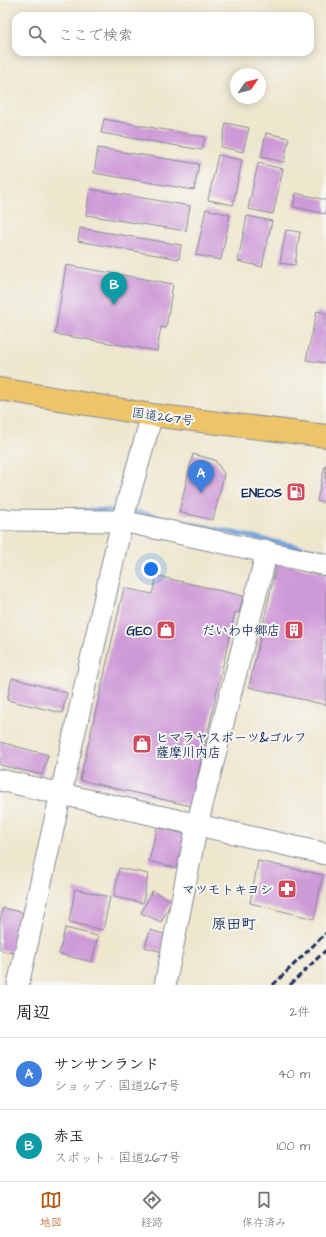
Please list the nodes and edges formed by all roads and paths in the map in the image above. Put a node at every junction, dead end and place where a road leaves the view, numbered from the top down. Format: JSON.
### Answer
{"nodes":[{"id":1,"x":0,"y":389,"type":"edge"},
{"id":2,"x":152,"y":415,"type":"junction"},
{"id":3,"x":326,"y":436,"type":"edge"},
{"id":4,"x":124,"y":515,"type":"junction"},
{"id":5,"x":0,"y":520,"type":"edge"},
{"id":6,"x":267,"y":552,"type":"junction"},
{"id":7,"x":326,"y":565,"type":"edge"},
{"id":8,"x":0,"y":780,"type":"edge"},
{"id":9,"x":62,"y":794,"type":"junction"},
{"id":10,"x":197,"y":825,"type":"junction"},
{"id":11,"x":326,"y":854,"type":"edge"},
{"id":12,"x":18,"y":985,"type":"edge"},
{"id":13,"x":165,"y":985,"type":"edge"}],
"edges":[{"from":1,"to":2,"type":"highway","name":"国道267号"},
{"from":2,"to":3,"type":"highway","name":"国道267号"},
{"from":2,"to":4,"type":"street"},
{"from":4,"to":5,"type":"street"},
{"from":4,"to":6,"type":"street"},
{"from":4,"to":9,"type":"street"},
{"from":6,"to":7,"type":"street"},
{"from":6,"to":10,"type":"street"},
{"from":8,"to":9,"type":"street"},
{"from":9,"to":10,"type":"street"},
{"from":9,"to":12,"type":"street"},
{"from":10,"to":11,"type":"street"},
{"from":10,"to":13,"type":"street"}]}
